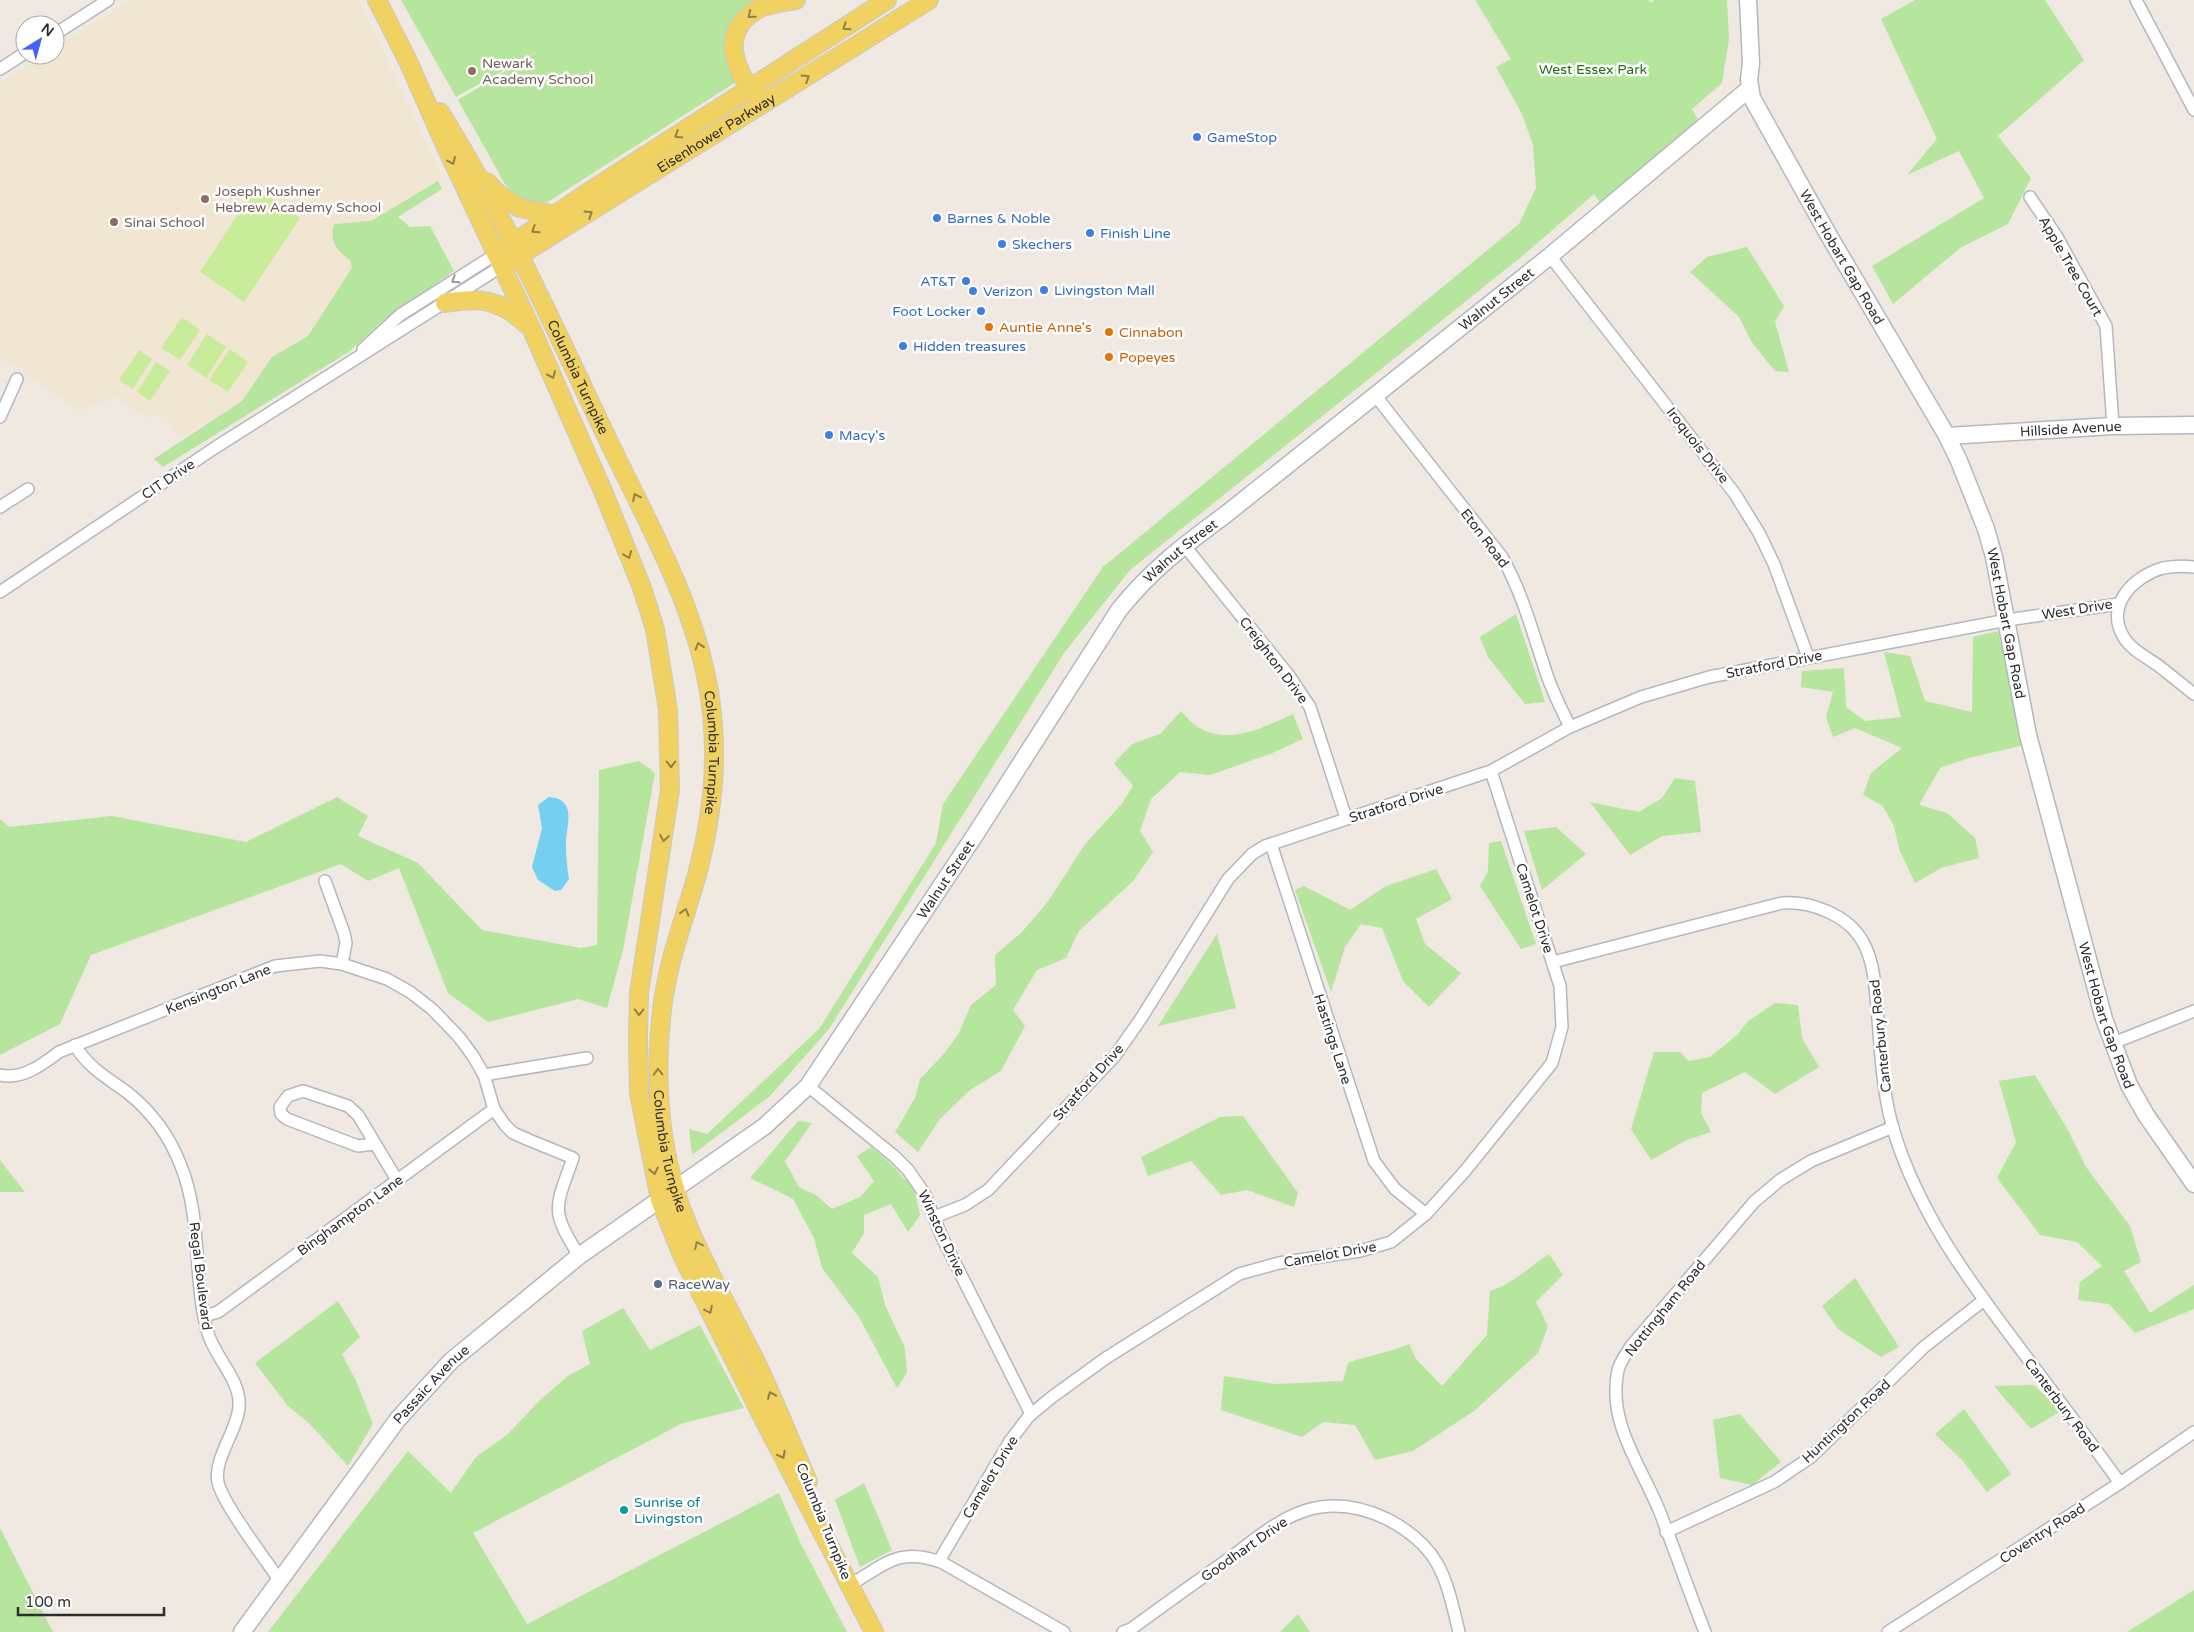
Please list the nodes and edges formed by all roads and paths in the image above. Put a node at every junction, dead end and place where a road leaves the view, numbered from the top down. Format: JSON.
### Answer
{"nodes":[{"id":1,"x":108,"y":0,"type":"edge"},
{"id":2,"x":376,"y":0,"type":"edge"},
{"id":3,"x":796,"y":0,"type":"edge"},
{"id":4,"x":887,"y":0,"type":"edge"},
{"id":5,"x":928,"y":0,"type":"edge"},
{"id":6,"x":1748,"y":0,"type":"edge"},
{"id":7,"x":2136,"y":0,"type":"edge"},
{"id":8,"x":65,"y":28,"type":"edge"},
{"id":9,"x":15,"y":59,"type":"edge"},
{"id":10,"x":408,"y":60,"type":"junction"},
{"id":11,"x":0,"y":69,"type":"edge"},
{"id":12,"x":1750,"y":88,"type":"junction"},
{"id":13,"x":750,"y":89,"type":"junction"},
{"id":14,"x":765,"y":104,"type":"junction"},
{"id":15,"x":2194,"y":110,"type":"edge"},
{"id":16,"x":475,"y":168,"type":"junction"},
{"id":17,"x":2030,"y":197,"type":"dead end"},
{"id":18,"x":556,"y":215,"type":"junction"},
{"id":19,"x":547,"y":240,"type":"junction"},
{"id":20,"x":516,"y":251,"type":"junction"},
{"id":21,"x":1550,"y":256,"type":"junction"},
{"id":22,"x":499,"y":260,"type":"junction"},
{"id":23,"x":536,"y":292,"type":"junction"},
{"id":24,"x":445,"y":303,"type":"junction"},
{"id":25,"x":532,"y":330,"type":"junction"},
{"id":26,"x":340,"y":370,"type":"junction"},
{"id":27,"x":17,"y":379,"type":"dead end"},
{"id":28,"x":1375,"y":395,"type":"junction"},
{"id":29,"x":0,"y":417,"type":"edge"},
{"id":30,"x":2194,"y":425,"type":"edge"},
{"id":31,"x":2112,"y":426,"type":"junction"},
{"id":32,"x":1947,"y":436,"type":"junction"},
{"id":33,"x":28,"y":489,"type":"dead end"},
{"id":34,"x":0,"y":507,"type":"edge"},
{"id":35,"x":1184,"y":545,"type":"junction"},
{"id":36,"x":2194,"y":567,"type":"edge"},
{"id":37,"x":0,"y":592,"type":"edge"},
{"id":38,"x":2118,"y":604,"type":"junction"},
{"id":39,"x":2007,"y":620,"type":"junction"},
{"id":40,"x":1808,"y":657,"type":"junction"},
{"id":41,"x":2194,"y":694,"type":"edge"},
{"id":42,"x":1570,"y":728,"type":"junction"},
{"id":43,"x":1491,"y":772,"type":"junction"},
{"id":44,"x":1346,"y":818,"type":"junction"},
{"id":45,"x":1271,"y":844,"type":"junction"},
{"id":46,"x":326,"y":881,"type":"dead end"},
{"id":47,"x":1553,"y":962,"type":"junction"},
{"id":48,"x":342,"y":964,"type":"junction"},
{"id":49,"x":2194,"y":1012,"type":"edge"},
{"id":50,"x":2113,"y":1043,"type":"junction"},
{"id":51,"x":75,"y":1046,"type":"junction"},
{"id":52,"x":587,"y":1058,"type":"dead end"},
{"id":53,"x":0,"y":1075,"type":"edge"},
{"id":54,"x":484,"y":1075,"type":"junction"},
{"id":55,"x":808,"y":1086,"type":"junction"},
{"id":56,"x":494,"y":1109,"type":"junction"},
{"id":57,"x":1893,"y":1127,"type":"junction"},
{"id":58,"x":374,"y":1144,"type":"junction"},
{"id":59,"x":397,"y":1180,"type":"junction"},
{"id":60,"x":2194,"y":1184,"type":"edge"},
{"id":61,"x":675,"y":1189,"type":"junction"},
{"id":62,"x":660,"y":1200,"type":"junction"},
{"id":63,"x":1426,"y":1214,"type":"junction"},
{"id":64,"x":934,"y":1217,"type":"junction"},
{"id":65,"x":579,"y":1256,"type":"junction"},
{"id":66,"x":1984,"y":1300,"type":"junction"},
{"id":67,"x":204,"y":1316,"type":"junction"},
{"id":68,"x":1031,"y":1414,"type":"junction"},
{"id":69,"x":2194,"y":1432,"type":"edge"},
{"id":70,"x":2120,"y":1483,"type":"junction"},
{"id":71,"x":1666,"y":1532,"type":"junction"},
{"id":72,"x":939,"y":1561,"type":"junction"},
{"id":73,"x":280,"y":1581,"type":"junction"},
{"id":74,"x":850,"y":1585,"type":"junction"},
{"id":75,"x":242,"y":1632,"type":"edge"},
{"id":76,"x":874,"y":1632,"type":"edge"},
{"id":77,"x":1064,"y":1632,"type":"edge"},
{"id":78,"x":1123,"y":1632,"type":"edge"},
{"id":79,"x":1459,"y":1632,"type":"edge"},
{"id":80,"x":1705,"y":1632,"type":"edge"},
{"id":81,"x":1888,"y":1632,"type":"edge"}],
"edges":[{"from":1,"to":8,"type":"street"},
{"from":2,"to":10,"type":"main road","name":"Columbia Turnpike"},
{"from":3,"to":13,"type":"main road","one_way":true},
{"from":4,"to":13,"type":"main road","name":"Eisenhower Parkway","one_way":true},
{"from":14,"to":5,"type":"main road","name":"Eisenhower Parkway","one_way":true},
{"from":6,"to":12,"type":"street"},
{"from":7,"to":15,"type":"street"},
{"from":9,"to":11,"type":"street"},
{"from":10,"to":16,"type":"main road","name":"Columbia Turnpike"},
{"from":10,"to":22,"type":"main road","name":"Columbia Turnpike","one_way":true},
{"from":12,"to":21,"type":"street","name":"Walnut Street"},
{"from":12,"to":32,"type":"street","name":"West Hobart Gap Road"},
{"from":13,"to":14,"type":"main road"},
{"from":13,"to":18,"type":"main road","name":"Eisenhower Parkway","one_way":true},
{"from":19,"to":14,"type":"main road","name":"Eisenhower Parkway","one_way":true},
{"from":16,"to":18,"type":"main road"},
{"from":16,"to":20,"type":"main road","name":"Columbia Turnpike"},
{"from":17,"to":31,"type":"street","name":"Apple Tree Court"},
{"from":18,"to":20,"type":"main road","name":"Eisenhower Parkway","one_way":true},
{"from":19,"to":20,"type":"main road","name":"Eisenhower Parkway"},
{"from":19,"to":23,"type":"main road"},
{"from":20,"to":22,"type":"main road","name":"Eisenhower Parkway"},
{"from":20,"to":23,"type":"main road","name":"Columbia Turnpike"},
{"from":21,"to":28,"type":"street","name":"Walnut Street"},
{"from":21,"to":40,"type":"street","name":"Iroquois Drive"},
{"from":22,"to":24,"type":"street","name":"CIT Drive"},
{"from":22,"to":25,"type":"main road","name":"Columbia Turnpike"},
{"from":22,"to":26,"type":"street","name":"CIT Drive","one_way":true},
{"from":61,"to":23,"type":"main road","name":"Columbia Turnpike","one_way":true},
{"from":24,"to":25,"type":"main road"},
{"from":24,"to":26,"type":"street","name":"CIT Drive"},
{"from":25,"to":62,"type":"main road","name":"Columbia Turnpike","one_way":true},
{"from":26,"to":37,"type":"street","name":"CIT Drive"},
{"from":27,"to":29,"type":"street"},
{"from":28,"to":35,"type":"street","name":"Walnut Street"},
{"from":28,"to":42,"type":"street","name":"Eton Road"},
{"from":30,"to":31,"type":"street","name":"Hillside Avenue"},
{"from":31,"to":32,"type":"street","name":"Hillside Avenue"},
{"from":32,"to":39,"type":"street","name":"West Hobart Gap Road"},
{"from":33,"to":34,"type":"street"},
{"from":35,"to":44,"type":"street","name":"Creighton Drive"},
{"from":35,"to":55,"type":"street","name":"Walnut Street"},
{"from":36,"to":38,"type":"street","name":"West Drive"},
{"from":38,"to":39,"type":"street","name":"West Drive"},
{"from":38,"to":41,"type":"street"},
{"from":39,"to":40,"type":"street","name":"Stratford Drive"},
{"from":39,"to":50,"type":"street","name":"West Hobart Gap Road"},
{"from":40,"to":42,"type":"street","name":"Stratford Drive"},
{"from":42,"to":43,"type":"street","name":"Stratford Drive"},
{"from":43,"to":44,"type":"street","name":"Stratford Drive"},
{"from":43,"to":47,"type":"street","name":"Camelot Drive"},
{"from":44,"to":45,"type":"street","name":"Stratford Drive"},
{"from":45,"to":63,"type":"street","name":"Hastings Lane"},
{"from":45,"to":64,"type":"street","name":"Stratford Drive"},
{"from":46,"to":48,"type":"street"},
{"from":47,"to":57,"type":"street","name":"Canterbury Road"},
{"from":47,"to":63,"type":"street","name":"Camelot Drive"},
{"from":48,"to":51,"type":"street","name":"Kensington Lane"},
{"from":48,"to":54,"type":"street","name":"Kensington Lane"},
{"from":49,"to":50,"type":"street"},
{"from":50,"to":60,"type":"street","name":"West Hobart Gap Road"},
{"from":51,"to":53,"type":"street","name":"Kensington Lane"},
{"from":51,"to":67,"type":"street","name":"Regal Boulevard"},
{"from":52,"to":54,"type":"street"},
{"from":54,"to":56,"type":"street","name":"Kensington Lane"},
{"from":55,"to":61,"type":"street","name":"Walnut Street"},
{"from":55,"to":64,"type":"street","name":"Winston Drive"},
{"from":56,"to":59,"type":"street","name":"Binghampton Lane"},
{"from":56,"to":65,"type":"street","name":"Kensington Lane"},
{"from":57,"to":66,"type":"street","name":"Canterbury Road"},
{"from":57,"to":71,"type":"street","name":"Nottingham Road"},
{"from":58,"to":58,"type":"street"},
{"from":58,"to":59,"type":"street"},
{"from":59,"to":67,"type":"street","name":"Binghampton Lane"},
{"from":61,"to":62,"type":"street","name":"Passaic Avenue"},
{"from":74,"to":61,"type":"main road","name":"Columbia Turnpike","one_way":true},
{"from":62,"to":65,"type":"street","name":"Passaic Avenue"},
{"from":62,"to":74,"type":"main road","name":"Columbia Turnpike","one_way":true},
{"from":63,"to":68,"type":"street","name":"Camelot Drive"},
{"from":64,"to":68,"type":"street","name":"Winston Drive"},
{"from":65,"to":73,"type":"street","name":"Passaic Avenue"},
{"from":66,"to":70,"type":"street","name":"Canterbury Road"},
{"from":66,"to":71,"type":"street","name":"Huntington Road"},
{"from":67,"to":73,"type":"street","name":"Regal Boulevard"},
{"from":68,"to":72,"type":"street","name":"Camelot Drive"},
{"from":69,"to":70,"type":"street","name":"Coventry Road"},
{"from":70,"to":81,"type":"street","name":"Coventry Road"},
{"from":71,"to":80,"type":"street","name":"Nottingham Road"},
{"from":72,"to":74,"type":"street"},
{"from":72,"to":77,"type":"street"},
{"from":73,"to":75,"type":"street","name":"Passaic Avenue"},
{"from":74,"to":76,"type":"main road"},
{"from":78,"to":79,"type":"street","name":"Goodhart Drive"}]}
